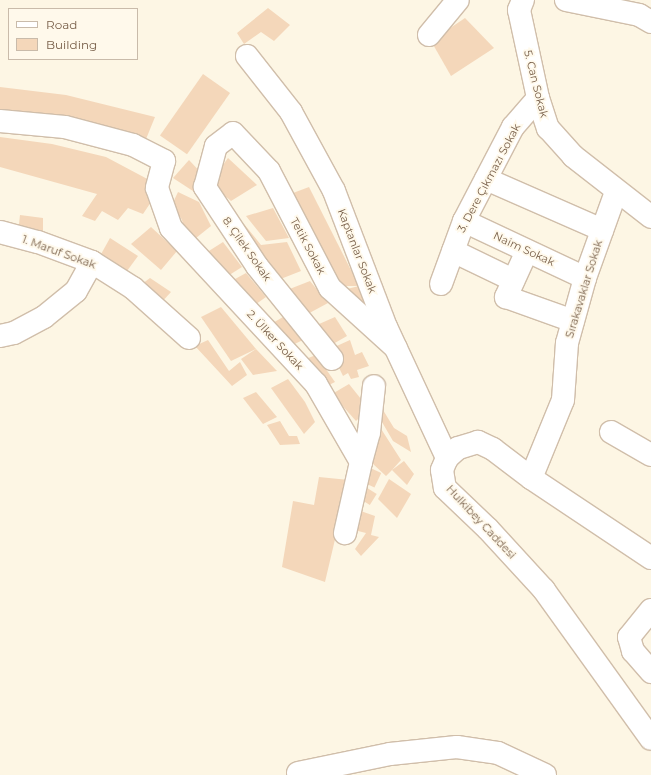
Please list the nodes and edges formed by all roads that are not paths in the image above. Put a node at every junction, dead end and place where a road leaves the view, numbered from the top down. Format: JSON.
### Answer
{"nodes":[{"id":1,"x":458,"y":0,"type":"edge"},
{"id":2,"x":523,"y":0,"type":"edge"},
{"id":3,"x":566,"y":0,"type":"edge"},
{"id":4,"x":651,"y":22,"type":"edge"},
{"id":5,"x":429,"y":35,"type":"dead end"},
{"id":6,"x":247,"y":56,"type":"dead end"},
{"id":7,"x":538,"y":98,"type":"junction"},
{"id":8,"x":0,"y":121,"type":"edge"},
{"id":9,"x":233,"y":133,"type":"joint"},
{"id":10,"x":486,"y":179,"type":"junction"},
{"id":11,"x":616,"y":192,"type":"junction"},
{"id":12,"x":651,"y":217,"type":"edge"},
{"id":13,"x":464,"y":221,"type":"junction"},
{"id":14,"x":602,"y":230,"type":"junction"},
{"id":15,"x":0,"y":232,"type":"edge"},
{"id":16,"x":527,"y":251,"type":"junction"},
{"id":17,"x":453,"y":252,"type":"junction"},
{"id":18,"x":92,"y":262,"type":"junction"},
{"id":19,"x":585,"y":278,"type":"junction"},
{"id":20,"x":514,"y":280,"type":"junction"},
{"id":21,"x":440,"y":284,"type":"dead end"},
{"id":22,"x":573,"y":321,"type":"junction"},
{"id":23,"x":0,"y":336,"type":"edge"},
{"id":24,"x":189,"y":338,"type":"dead end"},
{"id":25,"x":396,"y":348,"type":"junction"},
{"id":26,"x":332,"y":359,"type":"dead end"},
{"id":27,"x":374,"y":386,"type":"dead end"},
{"id":28,"x":611,"y":432,"type":"dead end"},
{"id":29,"x":651,"y":455,"type":"edge"},
{"id":30,"x":447,"y":458,"type":"junction"},
{"id":31,"x":361,"y":462,"type":"junction"},
{"id":32,"x":531,"y":478,"type":"junction"},
{"id":33,"x":345,"y":532,"type":"dead end"},
{"id":34,"x":651,"y":558,"type":"edge"},
{"id":35,"x":651,"y":610,"type":"edge"},
{"id":36,"x":651,"y":672,"type":"edge"},
{"id":37,"x":651,"y":739,"type":"edge"},
{"id":38,"x":298,"y":773,"type":"dead end"},
{"id":39,"x":545,"y":775,"type":"edge"}],
"edges":[{"from":1,"to":5,"type":"street"},
{"from":2,"to":7,"type":"street","name":"5. Can Sokak"},
{"from":3,"to":4,"type":"street"},
{"from":6,"to":25,"type":"street","name":"Kaptanlar Sokak"},
{"from":7,"to":10,"type":"street","name":"3. Dere Çıkmazı Sokak"},
{"from":7,"to":11,"type":"street","name":"5. Can Sokak"},
{"from":8,"to":31,"type":"street","name":"2. Ülker Sokak"},
{"from":9,"to":25,"type":"street","name":"Tetik Sokak"},
{"from":9,"to":26,"type":"street","name":"8. Çilek Sokak"},
{"from":10,"to":13,"type":"street","name":"3. Dere Çıkmazı Sokak"},
{"from":10,"to":14,"type":"street"},
{"from":11,"to":12,"type":"street","name":"5. Can Sokak"},
{"from":11,"to":14,"type":"street","name":"Sırakavaklar Sokak"},
{"from":13,"to":16,"type":"street","name":"Naim Sokak"},
{"from":13,"to":17,"type":"street","name":"3. Dere Çıkmazı Sokak"},
{"from":14,"to":19,"type":"street","name":"Sırakavaklar Sokak"},
{"from":15,"to":18,"type":"street","name":"1. Maruf Sokak"},
{"from":16,"to":19,"type":"street","name":"Naim Sokak"},
{"from":16,"to":20,"type":"street"},
{"from":17,"to":20,"type":"street"},
{"from":17,"to":21,"type":"street","name":"3. Dere Çıkmazı Sokak"},
{"from":18,"to":23,"type":"street"},
{"from":18,"to":24,"type":"street","name":"1. Maruf Sokak"},
{"from":19,"to":22,"type":"street","name":"Sırakavaklar Sokak"},
{"from":20,"to":22,"type":"street"},
{"from":22,"to":32,"type":"street","name":"Sırakavaklar Sokak"},
{"from":25,"to":30,"type":"street","name":"Kaptanlar Sokak"},
{"from":27,"to":31,"type":"street"},
{"from":28,"to":29,"type":"street"},
{"from":30,"to":32,"type":"street"},
{"from":30,"to":37,"type":"street","name":"Hulkibey Caddesi"},
{"from":31,"to":33,"type":"street"},
{"from":32,"to":34,"type":"street"},
{"from":35,"to":36,"type":"street"},
{"from":38,"to":39,"type":"street"}]}
